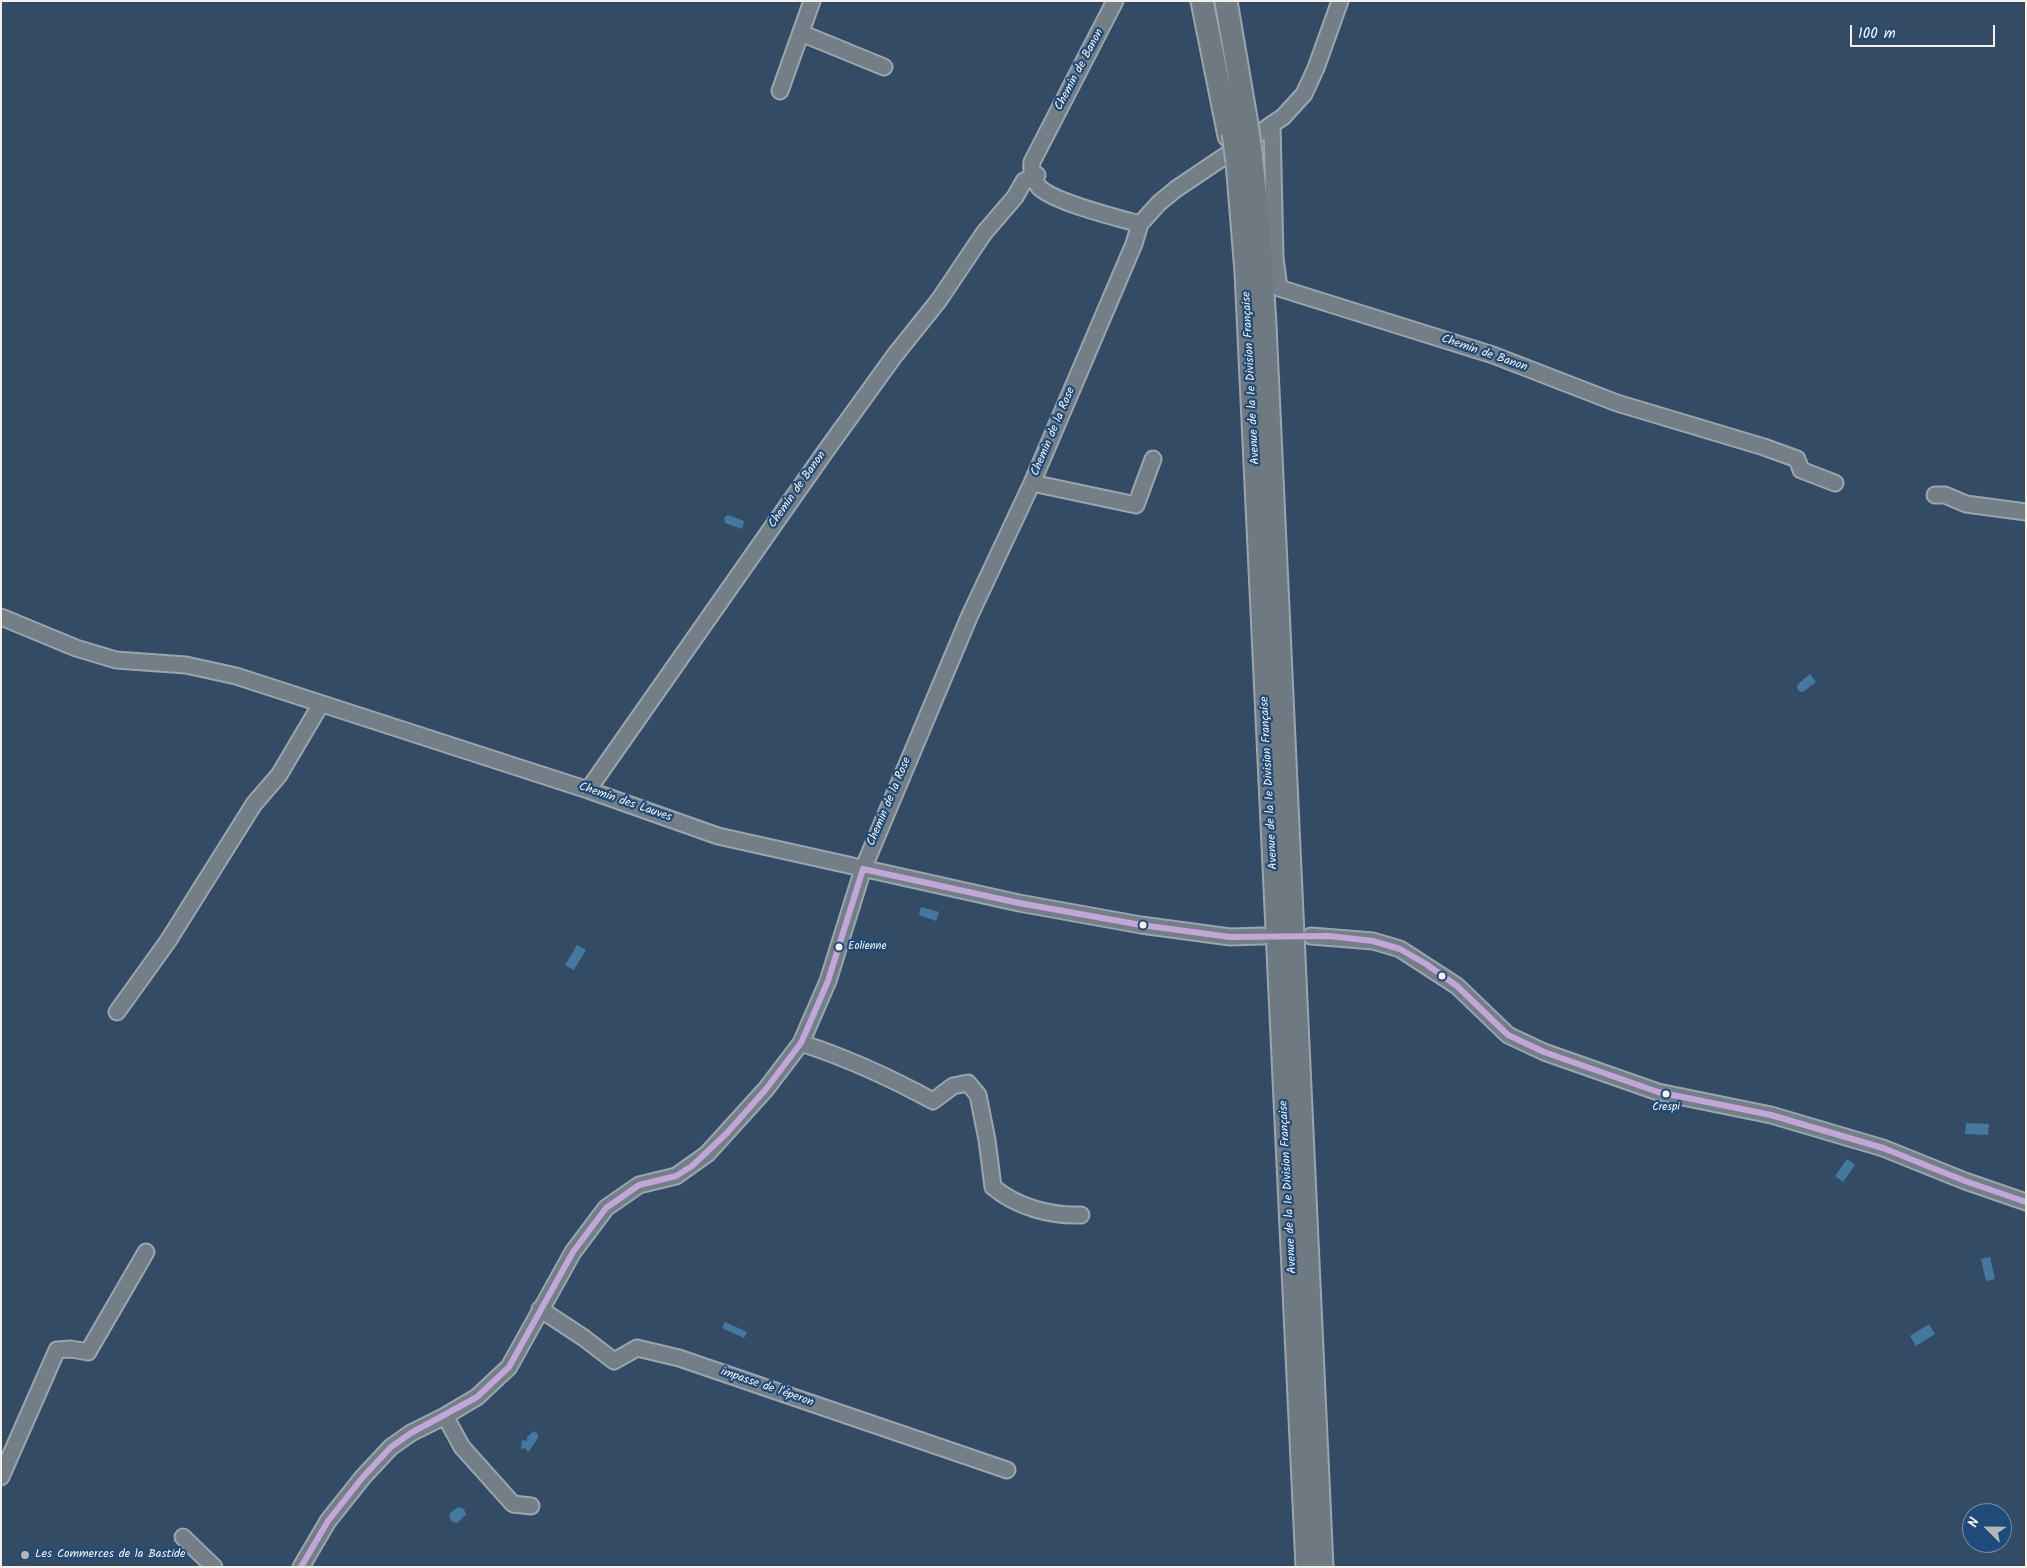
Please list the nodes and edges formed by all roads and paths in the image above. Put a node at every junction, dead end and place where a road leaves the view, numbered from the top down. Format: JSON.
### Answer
{"nodes":[{"id":1,"x":812,"y":1,"type":"edge"},
{"id":2,"x":1115,"y":1,"type":"edge"},
{"id":3,"x":1202,"y":1,"type":"edge"},
{"id":4,"x":1210,"y":1,"type":"edge"},
{"id":5,"x":1226,"y":1,"type":"edge"},
{"id":6,"x":1232,"y":1,"type":"edge"},
{"id":7,"x":1340,"y":1,"type":"edge"},
{"id":8,"x":801,"y":33,"type":"junction"},
{"id":9,"x":884,"y":68,"type":"dead end"},
{"id":10,"x":1241,"y":83,"type":"junction"},
{"id":11,"x":780,"y":91,"type":"dead end"},
{"id":12,"x":1272,"y":124,"type":"junction"},
{"id":13,"x":1236,"y":131,"type":"junction"},
{"id":14,"x":1241,"y":159,"type":"junction"},
{"id":15,"x":1038,"y":181,"type":"junction"},
{"id":16,"x":1140,"y":224,"type":"junction"},
{"id":17,"x":1153,"y":459,"type":"dead end"},
{"id":18,"x":1032,"y":483,"type":"junction"},
{"id":19,"x":1835,"y":483,"type":"dead end"},
{"id":20,"x":1934,"y":495,"type":"dead end"},
{"id":21,"x":2026,"y":512,"type":"edge"},
{"id":22,"x":1,"y":617,"type":"edge"},
{"id":23,"x":321,"y":704,"type":"junction"},
{"id":24,"x":588,"y":790,"type":"junction"},
{"id":25,"x":863,"y":869,"type":"junction"},
{"id":26,"x":1263,"y":936,"type":"dead end"},
{"id":27,"x":1311,"y":936,"type":"dead end"},
{"id":28,"x":117,"y":1012,"type":"dead end"},
{"id":29,"x":801,"y":1043,"type":"junction"},
{"id":30,"x":2026,"y":1202,"type":"edge"},
{"id":31,"x":1081,"y":1216,"type":"dead end"},
{"id":32,"x":146,"y":1252,"type":"dead end"},
{"id":33,"x":540,"y":1309,"type":"junction"},
{"id":34,"x":445,"y":1416,"type":"junction"},
{"id":35,"x":1006,"y":1470,"type":"dead end"},
{"id":36,"x":1,"y":1477,"type":"edge"},
{"id":37,"x":531,"y":1506,"type":"dead end"},
{"id":38,"x":183,"y":1537,"type":"dead end"},
{"id":39,"x":214,"y":1567,"type":"edge"},
{"id":40,"x":301,"y":1567,"type":"edge"},
{"id":41,"x":1307,"y":1567,"type":"edge"},
{"id":42,"x":1322,"y":1567,"type":"edge"}],
"edges":[{"from":1,"to":8,"type":"street"},
{"from":2,"to":15,"type":"street","name":"Chemin de Banon"},
{"from":3,"to":13,"type":"highway"},
{"from":4,"to":13,"type":"highway","name":"Avenue de la 1e Division Française"},
{"from":5,"to":10,"type":"highway","name":"Avenue de la 1e Division Française"},
{"from":6,"to":10,"type":"highway"},
{"from":7,"to":12,"type":"street","name":"Chemin de la Rose"},
{"from":8,"to":9,"type":"street"},
{"from":8,"to":11,"type":"street"},
{"from":10,"to":13,"type":"highway","name":"Avenue de la 1e Division Française"},
{"from":12,"to":16,"type":"street","name":"Chemin de la Rose"},
{"from":12,"to":19,"type":"street","name":"Chemin de Banon"},
{"from":13,"to":14,"type":"highway","name":"Avenue de la 1e Division Française","bridge":true},
{"from":14,"to":41,"type":"highway","name":"Avenue de la 1e Division Française"},
{"from":14,"to":42,"type":"highway","name":"Avenue de la 1e Division Française"},
{"from":15,"to":16,"type":"street"},
{"from":15,"to":24,"type":"street","name":"Chemin de Banon"},
{"from":16,"to":18,"type":"street","name":"Chemin de la Rose"},
{"from":17,"to":18,"type":"street"},
{"from":18,"to":25,"type":"street","name":"Chemin de la Rose"},
{"from":20,"to":21,"type":"street"},
{"from":22,"to":23,"type":"street","name":"Chemin des Lauves"},
{"from":23,"to":24,"type":"street","name":"Chemin des Lauves"},
{"from":23,"to":28,"type":"street"},
{"from":24,"to":25,"type":"street","name":"Chemin des Lauves"},
{"from":25,"to":26,"type":"street","name":"Chemin des Lauves"},
{"from":25,"to":29,"type":"street","name":"Chemin de la Rose"},
{"from":27,"to":30,"type":"street"},
{"from":29,"to":31,"type":"street"},
{"from":29,"to":33,"type":"street","name":"Chemin de la Rose"},
{"from":32,"to":36,"type":"street"},
{"from":33,"to":34,"type":"street","name":"Chemin de la Rose"},
{"from":33,"to":35,"type":"street","name":"impasse de l'éperon"},
{"from":34,"to":37,"type":"street"},
{"from":34,"to":40,"type":"street","name":"Chemin de la Rose"},
{"from":38,"to":39,"type":"street"}]}
